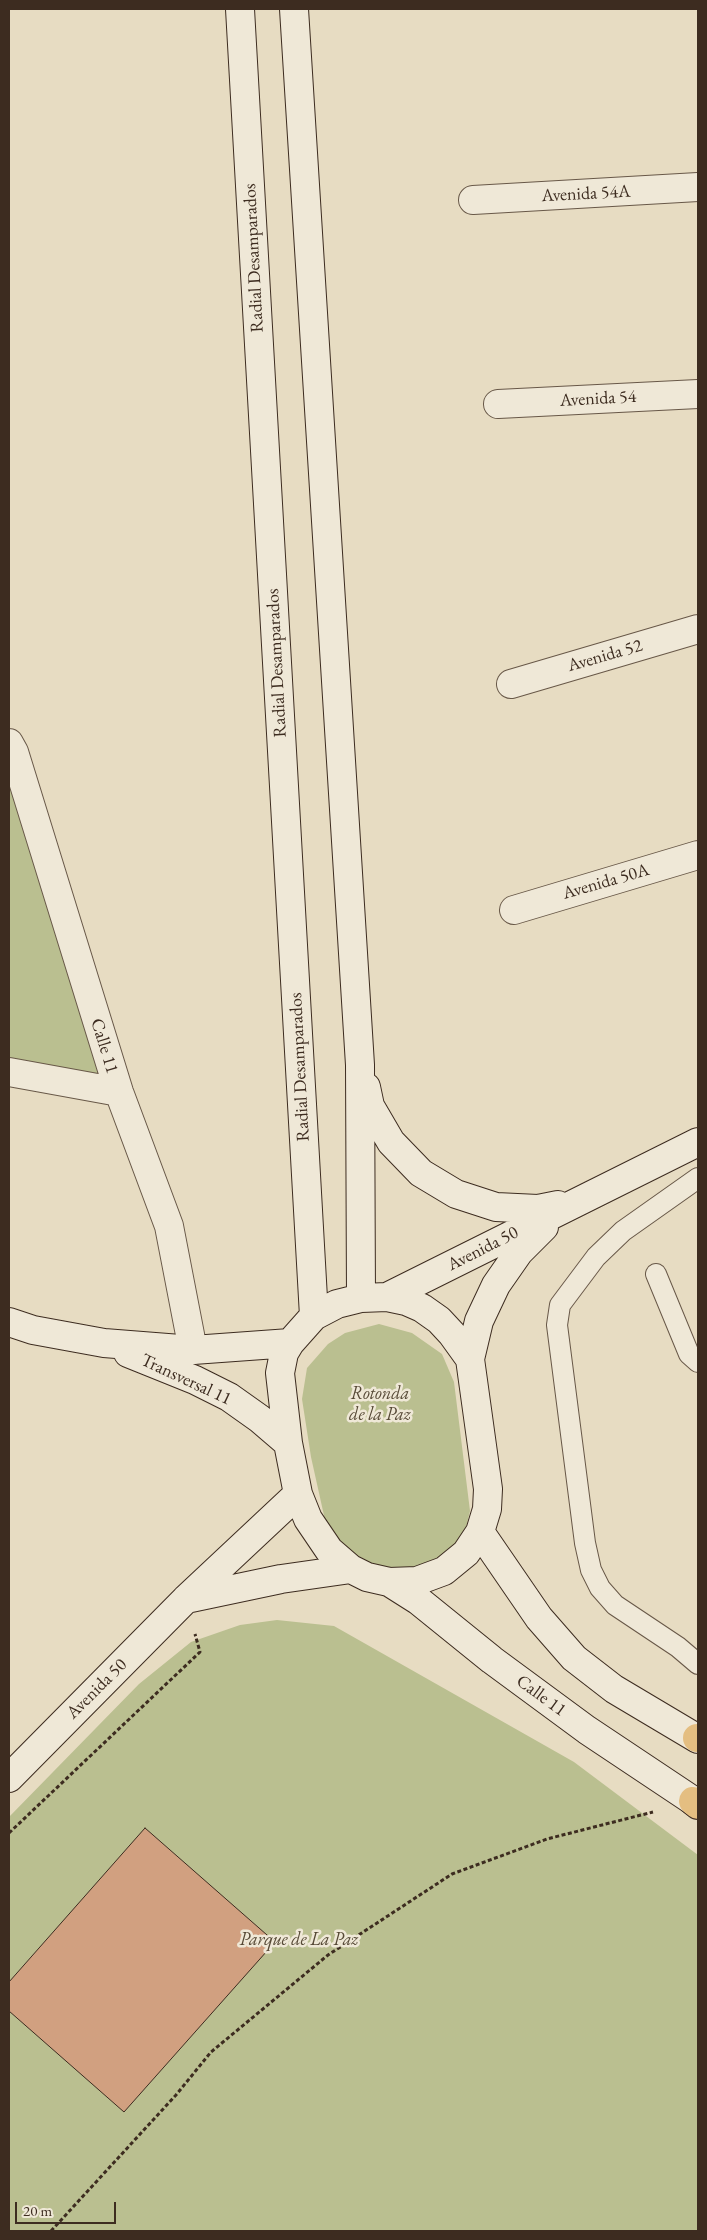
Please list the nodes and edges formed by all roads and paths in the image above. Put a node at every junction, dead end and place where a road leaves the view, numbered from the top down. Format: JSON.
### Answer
{"nodes":[{"id":1,"x":240,"y":9,"type":"edge"},
{"id":2,"x":294,"y":9,"type":"edge"},
{"id":3,"x":698,"y":187,"type":"edge"},
{"id":4,"x":473,"y":200,"type":"dead end"},
{"id":5,"x":698,"y":394,"type":"edge"},
{"id":6,"x":498,"y":404,"type":"dead end"},
{"id":7,"x":698,"y":629,"type":"edge"},
{"id":8,"x":511,"y":684,"type":"dead end"},
{"id":9,"x":9,"y":743,"type":"edge"},
{"id":10,"x":698,"y":855,"type":"edge"},
{"id":11,"x":514,"y":910,"type":"dead end"},
{"id":12,"x":360,"y":1065,"type":"junction"},
{"id":13,"x":9,"y":1072,"type":"edge"},
{"id":14,"x":119,"y":1092,"type":"junction"},
{"id":15,"x":698,"y":1142,"type":"edge"},
{"id":16,"x":698,"y":1178,"type":"edge"},
{"id":17,"x":579,"y":1201,"type":"junction"},
{"id":18,"x":656,"y":1274,"type":"dead end"},
{"id":19,"x":374,"y":1297,"type":"junction"},
{"id":20,"x":314,"y":1316,"type":"junction"},
{"id":21,"x":9,"y":1322,"type":"edge"},
{"id":22,"x":104,"y":1343,"type":"junction"},
{"id":23,"x":290,"y":1343,"type":"junction"},
{"id":24,"x":193,"y":1350,"type":"junction"},
{"id":25,"x":470,"y":1359,"type":"junction"},
{"id":26,"x":698,"y":1362,"type":"edge"},
{"id":27,"x":288,"y":1443,"type":"junction"},
{"id":28,"x":298,"y":1494,"type":"junction"},
{"id":29,"x":480,"y":1532,"type":"junction"},
{"id":30,"x":352,"y":1570,"type":"junction"},
{"id":31,"x":388,"y":1582,"type":"junction"},
{"id":32,"x":186,"y":1599,"type":"junction"},
{"id":33,"x":678,"y":1647,"type":"junction"},
{"id":34,"x":698,"y":1652,"type":"edge"},
{"id":35,"x":698,"y":1664,"type":"edge"},
{"id":36,"x":698,"y":1738,"type":"edge"},
{"id":37,"x":9,"y":1778,"type":"edge"},
{"id":38,"x":697,"y":1803,"type":"edge"},
{"id":39,"x":9,"y":1833,"type":"edge"},
{"id":40,"x":50,"y":2231,"type":"edge"}],
"edges":[{"from":1,"to":20,"type":"main road","name":"Radial Desamparados"},
{"from":2,"to":12,"type":"main road"},
{"from":3,"to":4,"type":"main road","name":"Avenida 54A"},
{"from":5,"to":6,"type":"main road","name":"Avenida 54"},
{"from":7,"to":8,"type":"main road","name":"Avenida 52"},
{"from":9,"to":14,"type":"main road","name":"Calle 11"},
{"from":10,"to":11,"type":"main road","name":"Avenida 50A"},
{"from":12,"to":17,"type":"main road"},
{"from":12,"to":19,"type":"main road"},
{"from":13,"to":14,"type":"main road"},
{"from":14,"to":24,"type":"main road","name":"Calle 11"},
{"from":15,"to":17,"type":"main road","name":"Avenida 50"},
{"from":16,"to":33,"type":"lane"},
{"from":17,"to":19,"type":"main road","name":"Avenida 50"},
{"from":17,"to":25,"type":"main road","name":"Avenida 50"},
{"from":18,"to":26,"type":"lane"},
{"from":19,"to":20,"type":"main road"},
{"from":19,"to":25,"type":"main road"},
{"from":20,"to":23,"type":"main road"},
{"from":21,"to":22,"type":"main road","name":"Transversal 11"},
{"from":22,"to":24,"type":"main road","name":"Transversal 11"},
{"from":22,"to":27,"type":"main road","name":"Transversal 11"},
{"from":23,"to":24,"type":"main road","name":"Transversal 11"},
{"from":23,"to":27,"type":"main road"},
{"from":25,"to":29,"type":"main road"},
{"from":27,"to":28,"type":"main road"},
{"from":28,"to":30,"type":"main road"},
{"from":28,"to":32,"type":"main road","name":"Avenida 50"},
{"from":29,"to":31,"type":"main road"},
{"from":29,"to":36,"type":"main road"},
{"from":30,"to":31,"type":"main road"},
{"from":30,"to":32,"type":"main road"},
{"from":31,"to":38,"type":"main road","name":"Calle 11"},
{"from":32,"to":37,"type":"main road","name":"Avenida 50"},
{"from":32,"to":39,"type":"path"},
{"from":33,"to":34,"type":"lane"},
{"from":33,"to":35,"type":"lane"},
{"from":38,"to":40,"type":"path"}]}
